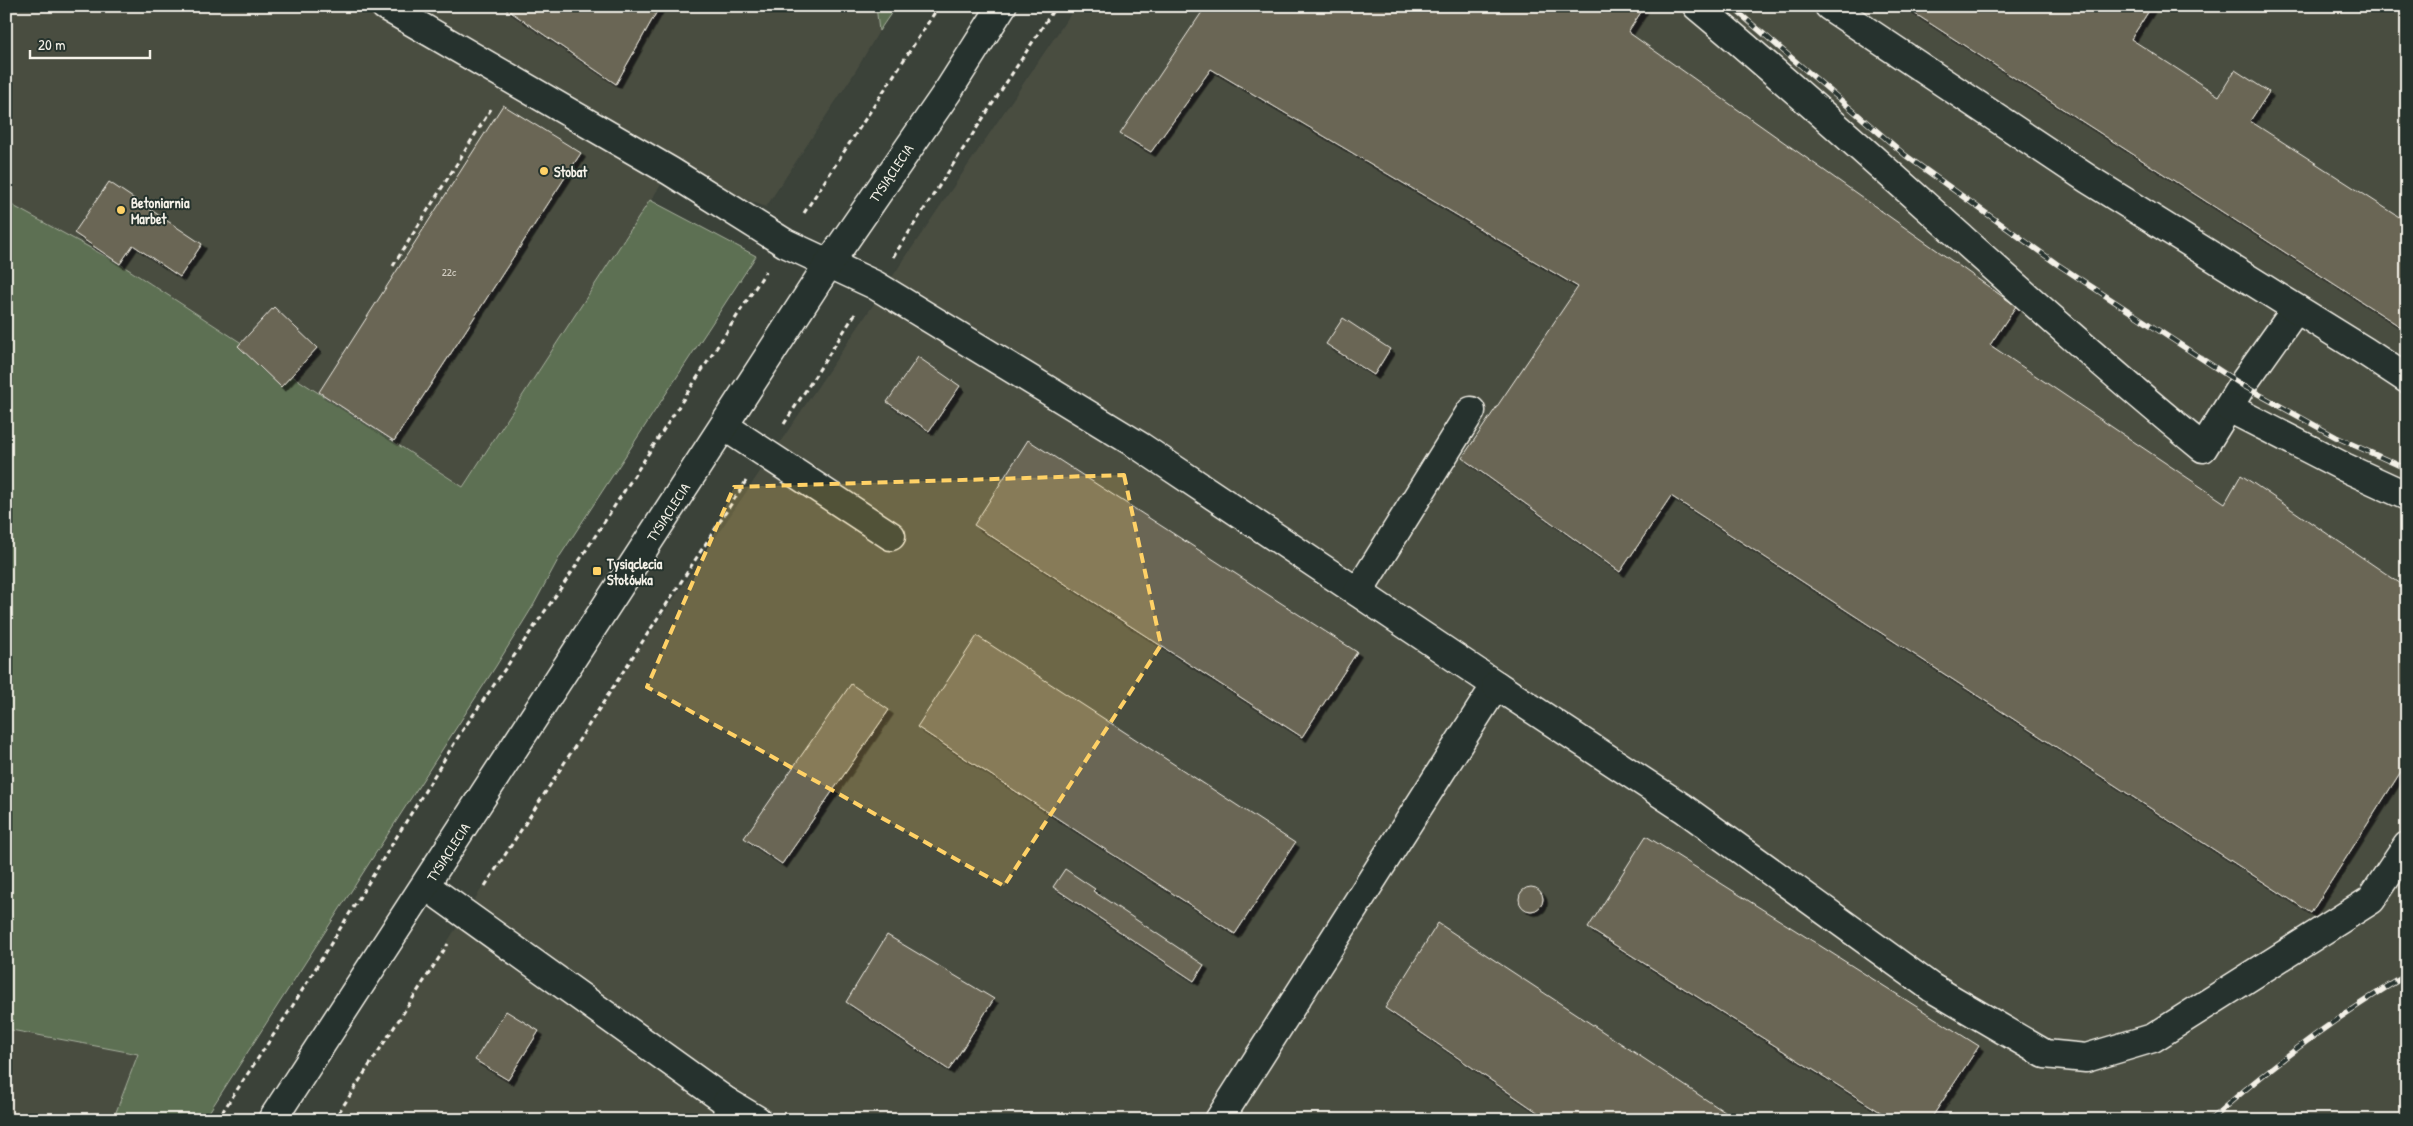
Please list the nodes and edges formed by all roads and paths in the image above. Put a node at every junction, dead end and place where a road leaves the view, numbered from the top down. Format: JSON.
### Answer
{"nodes":[{"id":1,"x":386,"y":6,"type":"edge"},
{"id":2,"x":938,"y":6,"type":"edge"},
{"id":3,"x":1002,"y":6,"type":"edge"},
{"id":4,"x":1056,"y":6,"type":"edge"},
{"id":5,"x":1697,"y":6,"type":"edge"},
{"id":6,"x":1829,"y":6,"type":"edge"},
{"id":7,"x":510,"y":78,"type":"junction"},
{"id":8,"x":804,"y":213,"type":"dead end"},
{"id":9,"x":830,"y":262,"type":"junction"},
{"id":10,"x":889,"y":263,"type":"dead end"},
{"id":11,"x":393,"y":266,"type":"dead end"},
{"id":12,"x":760,"y":280,"type":"dead end"},
{"id":13,"x":2296,"y":309,"type":"junction"},
{"id":14,"x":857,"y":312,"type":"dead end"},
{"id":15,"x":2407,"y":379,"type":"edge"},
{"id":16,"x":2229,"y":408,"type":"junction"},
{"id":17,"x":1471,"y":411,"type":"dead end"},
{"id":18,"x":724,"y":426,"type":"junction"},
{"id":19,"x":781,"y":428,"type":"dead end"},
{"id":20,"x":750,"y":474,"type":"dead end"},
{"id":21,"x":2407,"y":496,"type":"edge"},
{"id":22,"x":890,"y":536,"type":"dead end"},
{"id":23,"x":1358,"y":592,"type":"junction"},
{"id":24,"x":1496,"y":684,"type":"junction"},
{"id":25,"x":2407,"y":846,"type":"edge"},
{"id":26,"x":426,"y":886,"type":"junction"},
{"id":27,"x":467,"y":915,"type":"junction"},
{"id":28,"x":728,"y":1111,"type":"edge"},
{"id":29,"x":217,"y":1120,"type":"edge"},
{"id":30,"x":272,"y":1120,"type":"edge"},
{"id":31,"x":334,"y":1120,"type":"edge"},
{"id":32,"x":757,"y":1120,"type":"edge"},
{"id":33,"x":1219,"y":1120,"type":"edge"}],
"edges":[{"from":1,"to":7,"type":"street"},
{"from":2,"to":8,"type":"path"},
{"from":3,"to":9,"type":"street","name":"TYSIĄCLECIA"},
{"from":4,"to":10,"type":"path"},
{"from":5,"to":16,"type":"street"},
{"from":6,"to":13,"type":"street"},
{"from":7,"to":9,"type":"street"},
{"from":7,"to":11,"type":"path"},
{"from":9,"to":18,"type":"street","name":"TYSIĄCLECIA"},
{"from":9,"to":23,"type":"street"},
{"from":12,"to":29,"type":"path"},
{"from":13,"to":15,"type":"street"},
{"from":13,"to":16,"type":"street"},
{"from":14,"to":19,"type":"path"},
{"from":16,"to":21,"type":"street"},
{"from":17,"to":23,"type":"street"},
{"from":18,"to":22,"type":"street"},
{"from":18,"to":26,"type":"street","name":"TYSIĄCLECIA"},
{"from":20,"to":27,"type":"path"},
{"from":23,"to":24,"type":"street"},
{"from":24,"to":25,"type":"street"},
{"from":24,"to":33,"type":"street"},
{"from":26,"to":27,"type":"street"},
{"from":26,"to":30,"type":"street","name":"TYSIĄCLECIA"},
{"from":27,"to":28,"type":"street"},
{"from":27,"to":31,"type":"path"},
{"from":28,"to":32,"type":"street"}]}
